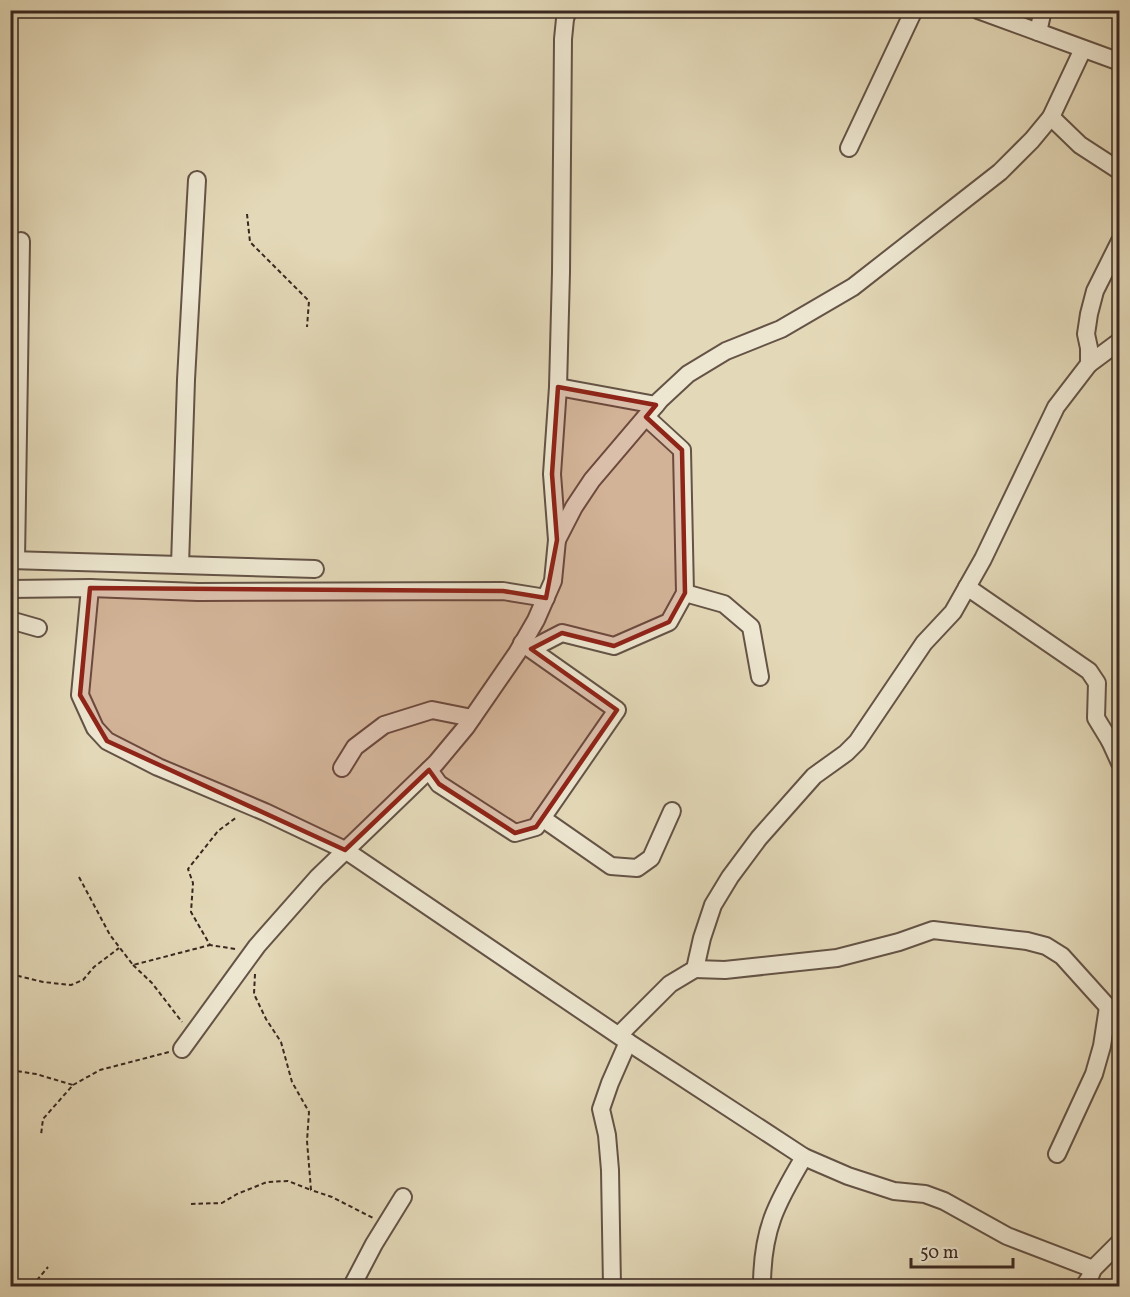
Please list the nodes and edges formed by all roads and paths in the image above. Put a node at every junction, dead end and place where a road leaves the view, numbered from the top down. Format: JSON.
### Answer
{"nodes":[{"id":1,"x":568,"y":10,"type":"edge"},
{"id":2,"x":914,"y":10,"type":"edge"},
{"id":3,"x":978,"y":10,"type":"edge"},
{"id":4,"x":1043,"y":10,"type":"edge"},
{"id":5,"x":1038,"y":32,"type":"junction"},
{"id":6,"x":1083,"y":50,"type":"junction"},
{"id":7,"x":1119,"y":62,"type":"edge"},
{"id":8,"x":1051,"y":117,"type":"junction"},
{"id":9,"x":849,"y":148,"type":"dead end"},
{"id":10,"x":1119,"y":171,"type":"edge"},
{"id":11,"x":197,"y":180,"type":"dead end"},
{"id":12,"x":247,"y":214,"type":"dead end"},
{"id":13,"x":21,"y":241,"type":"dead end"},
{"id":14,"x":1119,"y":241,"type":"edge"},
{"id":15,"x":307,"y":327,"type":"dead end"},
{"id":16,"x":1119,"y":341,"type":"edge"},
{"id":17,"x":1089,"y":364,"type":"junction"},
{"id":18,"x":558,"y":387,"type":"junction"},
{"id":19,"x":651,"y":411,"type":"junction"},
{"id":20,"x":557,"y":540,"type":"junction"},
{"id":21,"x":13,"y":560,"type":"edge"},
{"id":22,"x":180,"y":565,"type":"junction"},
{"id":23,"x":315,"y":569,"type":"dead end"},
{"id":24,"x":967,"y":587,"type":"junction"},
{"id":25,"x":90,"y":588,"type":"junction"},
{"id":26,"x":10,"y":589,"type":"edge"},
{"id":27,"x":685,"y":593,"type":"junction"},
{"id":28,"x":546,"y":598,"type":"junction"},
{"id":29,"x":10,"y":620,"type":"edge"},
{"id":30,"x":38,"y":628,"type":"dead end"},
{"id":31,"x":527,"y":646,"type":"junction"},
{"id":32,"x":760,"y":677,"type":"dead end"},
{"id":33,"x":472,"y":718,"type":"junction"},
{"id":34,"x":1115,"y":736,"type":"edge"},
{"id":35,"x":1119,"y":763,"type":"edge"},
{"id":36,"x":342,"y":768,"type":"dead end"},
{"id":37,"x":429,"y":770,"type":"junction"},
{"id":38,"x":672,"y":811,"type":"dead end"},
{"id":39,"x":265,"y":812,"type":"junction"},
{"id":40,"x":542,"y":818,"type":"junction"},
{"id":41,"x":345,"y":850,"type":"junction"},
{"id":42,"x":79,"y":877,"type":"dead end"},
{"id":43,"x":210,"y":945,"type":"junction"},
{"id":44,"x":119,"y":948,"type":"junction"},
{"id":45,"x":253,"y":951,"type":"junction"},
{"id":46,"x":133,"y":966,"type":"junction"},
{"id":47,"x":694,"y":969,"type":"junction"},
{"id":48,"x":10,"y":974,"type":"edge"},
{"id":49,"x":255,"y":975,"type":"dead end"},
{"id":50,"x":1114,"y":1004,"type":"edge"},
{"id":51,"x":193,"y":1034,"type":"junction"},
{"id":52,"x":624,"y":1039,"type":"junction"},
{"id":53,"x":182,"y":1049,"type":"joint"},
{"id":54,"x":10,"y":1070,"type":"edge"},
{"id":55,"x":73,"y":1085,"type":"junction"},
{"id":56,"x":41,"y":1135,"type":"dead end"},
{"id":57,"x":1057,"y":1154,"type":"dead end"},
{"id":58,"x":804,"y":1157,"type":"junction"},
{"id":59,"x":310,"y":1190,"type":"junction"},
{"id":60,"x":403,"y":1197,"type":"dead end"},
{"id":61,"x":191,"y":1204,"type":"dead end"},
{"id":62,"x":385,"y":1226,"type":"junction"},
{"id":63,"x":1119,"y":1242,"type":"edge"},
{"id":64,"x":48,"y":1267,"type":"dead end"},
{"id":65,"x":1090,"y":1280,"type":"edge"},
{"id":66,"x":32,"y":1287,"type":"edge"},
{"id":67,"x":352,"y":1287,"type":"edge"},
{"id":68,"x":612,"y":1287,"type":"edge"},
{"id":69,"x":762,"y":1287,"type":"edge"}],
"edges":[{"from":1,"to":18,"type":"street"},
{"from":2,"to":9,"type":"street"},
{"from":3,"to":5,"type":"street"},
{"from":4,"to":5,"type":"street"},
{"from":5,"to":6,"type":"street"},
{"from":6,"to":7,"type":"street"},
{"from":6,"to":8,"type":"street"},
{"from":8,"to":10,"type":"street"},
{"from":8,"to":19,"type":"street"},
{"from":11,"to":22,"type":"street"},
{"from":12,"to":15,"type":"path"},
{"from":13,"to":21,"type":"street"},
{"from":14,"to":17,"type":"street"},
{"from":16,"to":17,"type":"street"},
{"from":17,"to":24,"type":"street"},
{"from":18,"to":19,"type":"street"},
{"from":18,"to":20,"type":"street"},
{"from":19,"to":20,"type":"street"},
{"from":19,"to":27,"type":"street"},
{"from":20,"to":28,"type":"street"},
{"from":21,"to":22,"type":"street"},
{"from":22,"to":23,"type":"street"},
{"from":24,"to":34,"type":"street"},
{"from":24,"to":47,"type":"street"},
{"from":25,"to":26,"type":"street"},
{"from":25,"to":28,"type":"street"},
{"from":25,"to":39,"type":"street"},
{"from":27,"to":31,"type":"street"},
{"from":27,"to":32,"type":"street"},
{"from":28,"to":31,"type":"street"},
{"from":29,"to":30,"type":"street"},
{"from":31,"to":33,"type":"street"},
{"from":31,"to":40,"type":"street"},
{"from":33,"to":36,"type":"street"},
{"from":33,"to":37,"type":"street"},
{"from":34,"to":35,"type":"street"},
{"from":37,"to":40,"type":"street"},
{"from":37,"to":41,"type":"street"},
{"from":38,"to":40,"type":"street"},
{"from":39,"to":41,"type":"street"},
{"from":39,"to":43,"type":"path"},
{"from":41,"to":45,"type":"street"},
{"from":41,"to":52,"type":"street"},
{"from":42,"to":44,"type":"path"},
{"from":43,"to":45,"type":"path"},
{"from":43,"to":46,"type":"path"},
{"from":44,"to":46,"type":"path"},
{"from":44,"to":48,"type":"path"},
{"from":45,"to":51,"type":"street"},
{"from":46,"to":51,"type":"path"},
{"from":47,"to":50,"type":"street"},
{"from":47,"to":52,"type":"street"},
{"from":49,"to":59,"type":"path"},
{"from":50,"to":57,"type":"street"},
{"from":51,"to":53,"type":"street"},
{"from":52,"to":58,"type":"street"},
{"from":52,"to":68,"type":"street"},
{"from":53,"to":55,"type":"path"},
{"from":54,"to":55,"type":"path"},
{"from":55,"to":56,"type":"path"},
{"from":58,"to":65,"type":"street"},
{"from":58,"to":69,"type":"street"},
{"from":59,"to":61,"type":"path"},
{"from":59,"to":62,"type":"path"},
{"from":60,"to":62,"type":"street"},
{"from":62,"to":67,"type":"street"},
{"from":63,"to":65,"type":"street"},
{"from":64,"to":66,"type":"path"}]}
